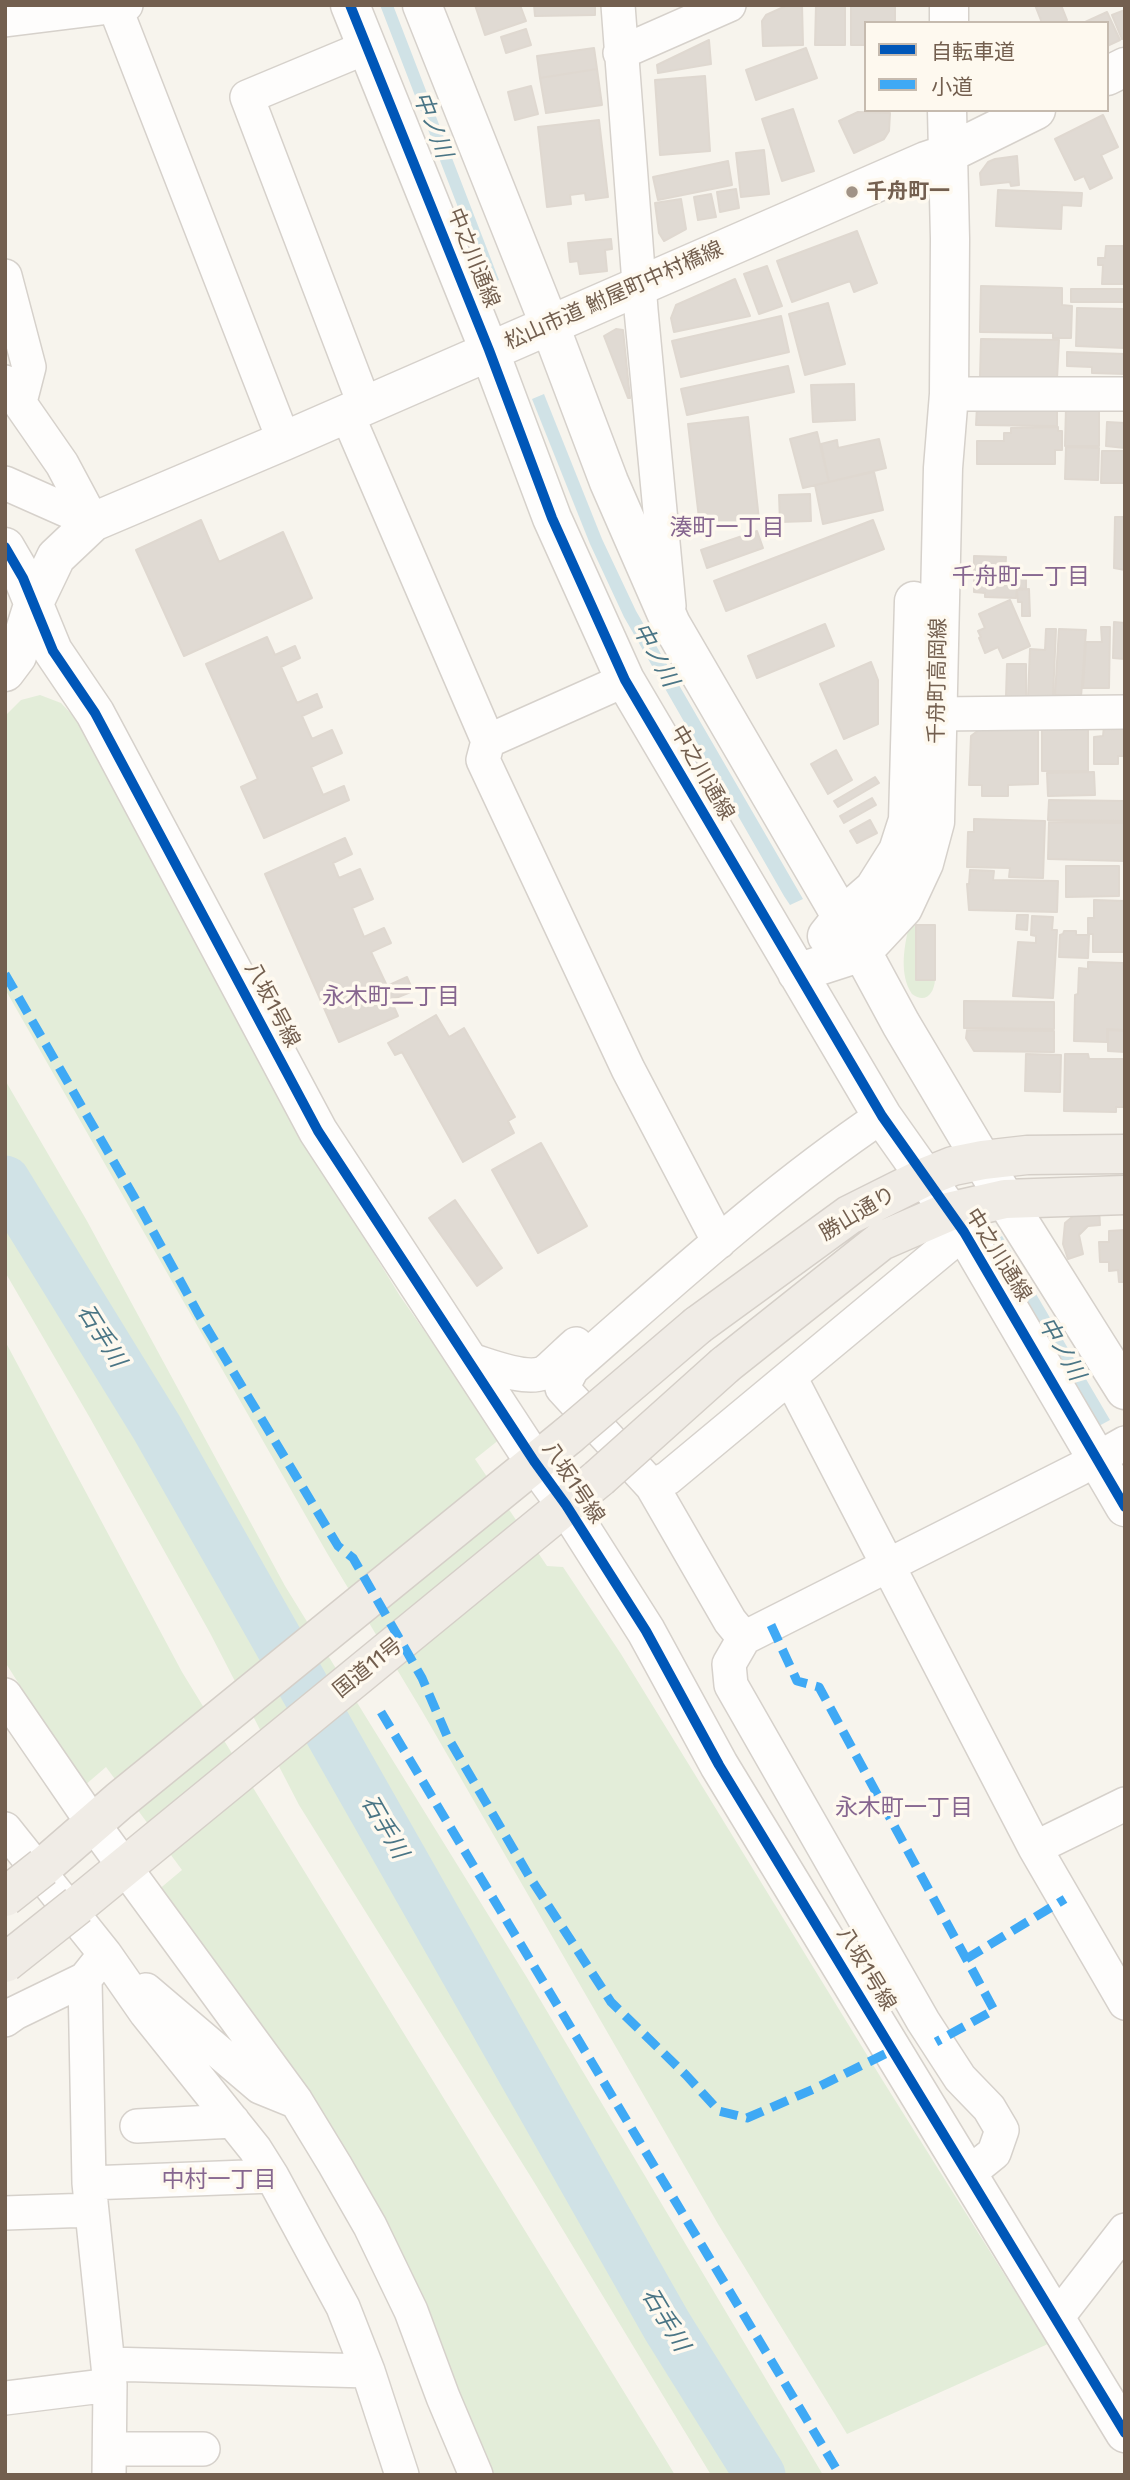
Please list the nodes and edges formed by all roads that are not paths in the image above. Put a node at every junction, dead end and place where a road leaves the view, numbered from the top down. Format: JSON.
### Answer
{"nodes":[{"id":1,"x":350,"y":5,"type":"edge"},
{"id":2,"x":422,"y":5,"type":"edge"},
{"id":3,"x":618,"y":5,"type":"edge"},
{"id":4,"x":729,"y":5,"type":"edge"},
{"id":5,"x":121,"y":6,"type":"edge"},
{"id":6,"x":5,"y":20,"type":"edge"},
{"id":7,"x":366,"y":47,"type":"junction"},
{"id":8,"x":620,"y":53,"type":"junction"},
{"id":9,"x":1125,"y":67,"type":"edge"},
{"id":10,"x":1109,"y":75,"type":"edge"},
{"id":11,"x":926,"y":112,"type":"edge"},
{"id":12,"x":947,"y":112,"type":"edge"},
{"id":13,"x":1032,"y":112,"type":"edge"},
{"id":14,"x":936,"y":158,"type":"junction"},
{"id":15,"x":5,"y":276,"type":"edge"},
{"id":16,"x":639,"y":285,"type":"junction"},
{"id":17,"x":550,"y":326,"type":"junction"},
{"id":18,"x":489,"y":350,"type":"junction"},
{"id":19,"x":13,"y":392,"type":"edge"},
{"id":20,"x":937,"y":394,"type":"junction"},
{"id":21,"x":1125,"y":394,"type":"edge"},
{"id":22,"x":356,"y":410,"type":"junction"},
{"id":23,"x":284,"y":441,"type":"junction"},
{"id":24,"x":5,"y":483,"type":"edge"},
{"id":25,"x":93,"y":522,"type":"junction"},
{"id":26,"x":5,"y":547,"type":"edge"},
{"id":27,"x":33,"y":605,"type":"junction"},
{"id":28,"x":671,"y":624,"type":"junction"},
{"id":29,"x":5,"y":672,"type":"edge"},
{"id":30,"x":625,"y":680,"type":"junction"},
{"id":31,"x":1125,"y":712,"type":"edge"},
{"id":32,"x":924,"y":714,"type":"junction"},
{"id":33,"x":488,"y":741,"type":"junction"},
{"id":34,"x":842,"y":917,"type":"junction"},
{"id":35,"x":862,"y":952,"type":"junction"},
{"id":36,"x":797,"y":973,"type":"junction"},
{"id":37,"x":882,"y":1116,"type":"junction"},
{"id":38,"x":1125,"y":1154,"type":"edge"},
{"id":39,"x":983,"y":1160,"type":"junction"},
{"id":40,"x":923,"y":1178,"type":"junction"},
{"id":41,"x":1125,"y":1195,"type":"edge"},
{"id":42,"x":1005,"y":1199,"type":"junction"},
{"id":43,"x":956,"y":1222,"type":"junction"},
{"id":44,"x":719,"y":1242,"type":"junction"},
{"id":45,"x":615,"y":1332,"type":"junction"},
{"id":46,"x":467,"y":1359,"type":"junction"},
{"id":47,"x":725,"y":1366,"type":"joint"},
{"id":48,"x":790,"y":1377,"type":"junction"},
{"id":49,"x":1125,"y":1390,"type":"edge"},
{"id":50,"x":1111,"y":1451,"type":"edge"},
{"id":51,"x":526,"y":1468,"type":"junction"},
{"id":52,"x":652,"y":1486,"type":"junction"},
{"id":53,"x":1125,"y":1507,"type":"edge"},
{"id":54,"x":558,"y":1512,"type":"junction"},
{"id":55,"x":888,"y":1565,"type":"junction"},
{"id":56,"x":744,"y":1638,"type":"junction"},
{"id":57,"x":5,"y":1695,"type":"edge"},
{"id":58,"x":1125,"y":1804,"type":"edge"},
{"id":59,"x":106,"y":1813,"type":"junction"},
{"id":60,"x":5,"y":1829,"type":"edge"},
{"id":61,"x":1035,"y":1848,"type":"junction"},
{"id":62,"x":137,"y":1858,"type":"junction"},
{"id":63,"x":5,"y":1897,"type":"edge"},
{"id":64,"x":5,"y":1963,"type":"edge"},
{"id":65,"x":95,"y":1966,"type":"junction"},
{"id":66,"x":1125,"y":2003,"type":"edge"},
{"id":67,"x":5,"y":2020,"type":"edge"},
{"id":68,"x":296,"y":2101,"type":"junction"},
{"id":69,"x":233,"y":2121,"type":"junction"},
{"id":70,"x":137,"y":2126,"type":"dead end"},
{"id":71,"x":968,"y":2174,"type":"junction"},
{"id":72,"x":272,"y":2176,"type":"junction"},
{"id":73,"x":90,"y":2197,"type":"junction"},
{"id":74,"x":5,"y":2213,"type":"edge"},
{"id":75,"x":1125,"y":2230,"type":"edge"},
{"id":76,"x":1056,"y":2319,"type":"junction"},
{"id":77,"x":368,"y":2371,"type":"junction"},
{"id":78,"x":109,"y":2374,"type":"junction"},
{"id":79,"x":5,"y":2398,"type":"edge"},
{"id":80,"x":1125,"y":2433,"type":"edge"},
{"id":81,"x":203,"y":2449,"type":"dead end"},
{"id":82,"x":110,"y":2462,"type":"edge"},
{"id":83,"x":402,"y":2475,"type":"edge"},
{"id":84,"x":476,"y":2475,"type":"edge"}],
"edges":[{"from":1,"to":7,"type":"street","name":"中之川通線"},
{"from":2,"to":17,"type":"street","name":"中之川通線"},
{"from":3,"to":8,"type":"street"},
{"from":4,"to":8,"type":"street"},
{"from":5,"to":6,"type":"street"},
{"from":5,"to":23,"type":"street"},
{"from":7,"to":18,"type":"street","name":"中之川通線"},
{"from":7,"to":22,"type":"street"},
{"from":8,"to":16,"type":"street"},
{"from":9,"to":10,"type":"street"},
{"from":11,"to":14,"type":"street","name":"千舟町高岡線"},
{"from":12,"to":14,"type":"street","name":"千舟町高岡線"},
{"from":13,"to":14,"type":"street","name":"松山市道 鮒屋町中村橋線"},
{"from":14,"to":16,"type":"street","name":"松山市道 鮒屋町中村橋線"},
{"from":14,"to":20,"type":"street","name":"千舟町高岡線"},
{"from":15,"to":19,"type":"street"},
{"from":16,"to":17,"type":"street","name":"松山市道 鮒屋町中村橋線"},
{"from":16,"to":28,"type":"street"},
{"from":17,"to":18,"type":"street","name":"松山市道 鮒屋町中村橋線"},
{"from":17,"to":28,"type":"street","name":"中之川通線"},
{"from":18,"to":22,"type":"street","name":"松山市道 鮒屋町中村橋線"},
{"from":18,"to":30,"type":"street","name":"中之川通線"},
{"from":19,"to":25,"type":"street"},
{"from":20,"to":21,"type":"street"},
{"from":20,"to":32,"type":"street","name":"千舟町高岡線"},
{"from":22,"to":23,"type":"street","name":"松山市道 鮒屋町中村橋線"},
{"from":22,"to":33,"type":"street"},
{"from":23,"to":25,"type":"street","name":"松山市道 鮒屋町中村橋線"},
{"from":24,"to":25,"type":"street"},
{"from":25,"to":27,"type":"street","name":"松山市道 鮒屋町中村橋線"},
{"from":26,"to":27,"type":"street","name":"八坂1号線"},
{"from":27,"to":29,"type":"street","name":"松山市道 鮒屋町中村橋線"},
{"from":27,"to":46,"type":"street","name":"八坂1号線"},
{"from":28,"to":34,"type":"street","name":"中之川通線"},
{"from":30,"to":33,"type":"street"},
{"from":30,"to":36,"type":"street","name":"中之川通線"},
{"from":31,"to":32,"type":"street"},
{"from":32,"to":34,"type":"street","name":"千舟町高岡線"},
{"from":32,"to":35,"type":"street","name":"千舟町高岡線"},
{"from":33,"to":44,"type":"street"},
{"from":34,"to":35,"type":"street","name":"中之川通線"},
{"from":34,"to":36,"type":"street","name":"千舟町高岡線"},
{"from":35,"to":36,"type":"street","name":"千舟町高岡線"},
{"from":35,"to":39,"type":"street","name":"中之川通線"},
{"from":36,"to":37,"type":"street","name":"中之川通線"},
{"from":37,"to":40,"type":"street","name":"中之川通線"},
{"from":37,"to":44,"type":"street"},
{"from":38,"to":39,"type":"highway","name":"勝山通り"},
{"from":39,"to":40,"type":"highway","name":"勝山通り"},
{"from":39,"to":42,"type":"street","name":"中之川通線"},
{"from":40,"to":43,"type":"street","name":"中之川通線"},
{"from":40,"to":51,"type":"highway","name":"勝山通り","bridge":true},
{"from":41,"to":42,"type":"highway","name":"勝山通り"},
{"from":42,"to":43,"type":"highway","name":"勝山通り"},
{"from":42,"to":49,"type":"street","name":"中之川通線"},
{"from":43,"to":47,"type":"highway","name":"勝山通り"},
{"from":43,"to":48,"type":"street"},
{"from":43,"to":50,"type":"street","name":"中之川通線"},
{"from":44,"to":45,"type":"street"},
{"from":45,"to":46,"type":"street"},
{"from":45,"to":52,"type":"street"},
{"from":46,"to":51,"type":"street","name":"八坂1号線"},
{"from":47,"to":54,"type":"highway","name":"国道11号","bridge":true},
{"from":48,"to":52,"type":"street"},
{"from":48,"to":55,"type":"street"},
{"from":50,"to":53,"type":"street","name":"中之川通線"},
{"from":50,"to":55,"type":"street"},
{"from":51,"to":54,"type":"street","name":"八坂1号線"},
{"from":51,"to":59,"type":"highway"},
{"from":52,"to":56,"type":"street"},
{"from":54,"to":62,"type":"highway","name":"国道11号"},
{"from":54,"to":71,"type":"street","name":"八坂1号線"},
{"from":55,"to":56,"type":"street"},
{"from":55,"to":61,"type":"street"},
{"from":56,"to":71,"type":"street"},
{"from":57,"to":59,"type":"street"},
{"from":58,"to":61,"type":"street"},
{"from":59,"to":62,"type":"street"},
{"from":59,"to":63,"type":"highway","bridge":true},
{"from":60,"to":65,"type":"street"},
{"from":61,"to":66,"type":"street"},
{"from":62,"to":64,"type":"highway","name":"国道11号","bridge":true},
{"from":62,"to":68,"type":"street"},
{"from":65,"to":67,"type":"street"},
{"from":65,"to":68,"type":"street"},
{"from":65,"to":69,"type":"street"},
{"from":65,"to":73,"type":"street"},
{"from":68,"to":84,"type":"street"},
{"from":69,"to":70,"type":"street"},
{"from":69,"to":72,"type":"street"},
{"from":71,"to":76,"type":"street","name":"八坂1号線"},
{"from":72,"to":73,"type":"street"},
{"from":72,"to":77,"type":"street"},
{"from":73,"to":74,"type":"street"},
{"from":73,"to":78,"type":"street"},
{"from":75,"to":76,"type":"street"},
{"from":76,"to":80,"type":"street","name":"八坂1号線"},
{"from":77,"to":78,"type":"street"},
{"from":77,"to":83,"type":"street"},
{"from":78,"to":79,"type":"street"},
{"from":78,"to":82,"type":"street"},
{"from":81,"to":82,"type":"street"}]}
